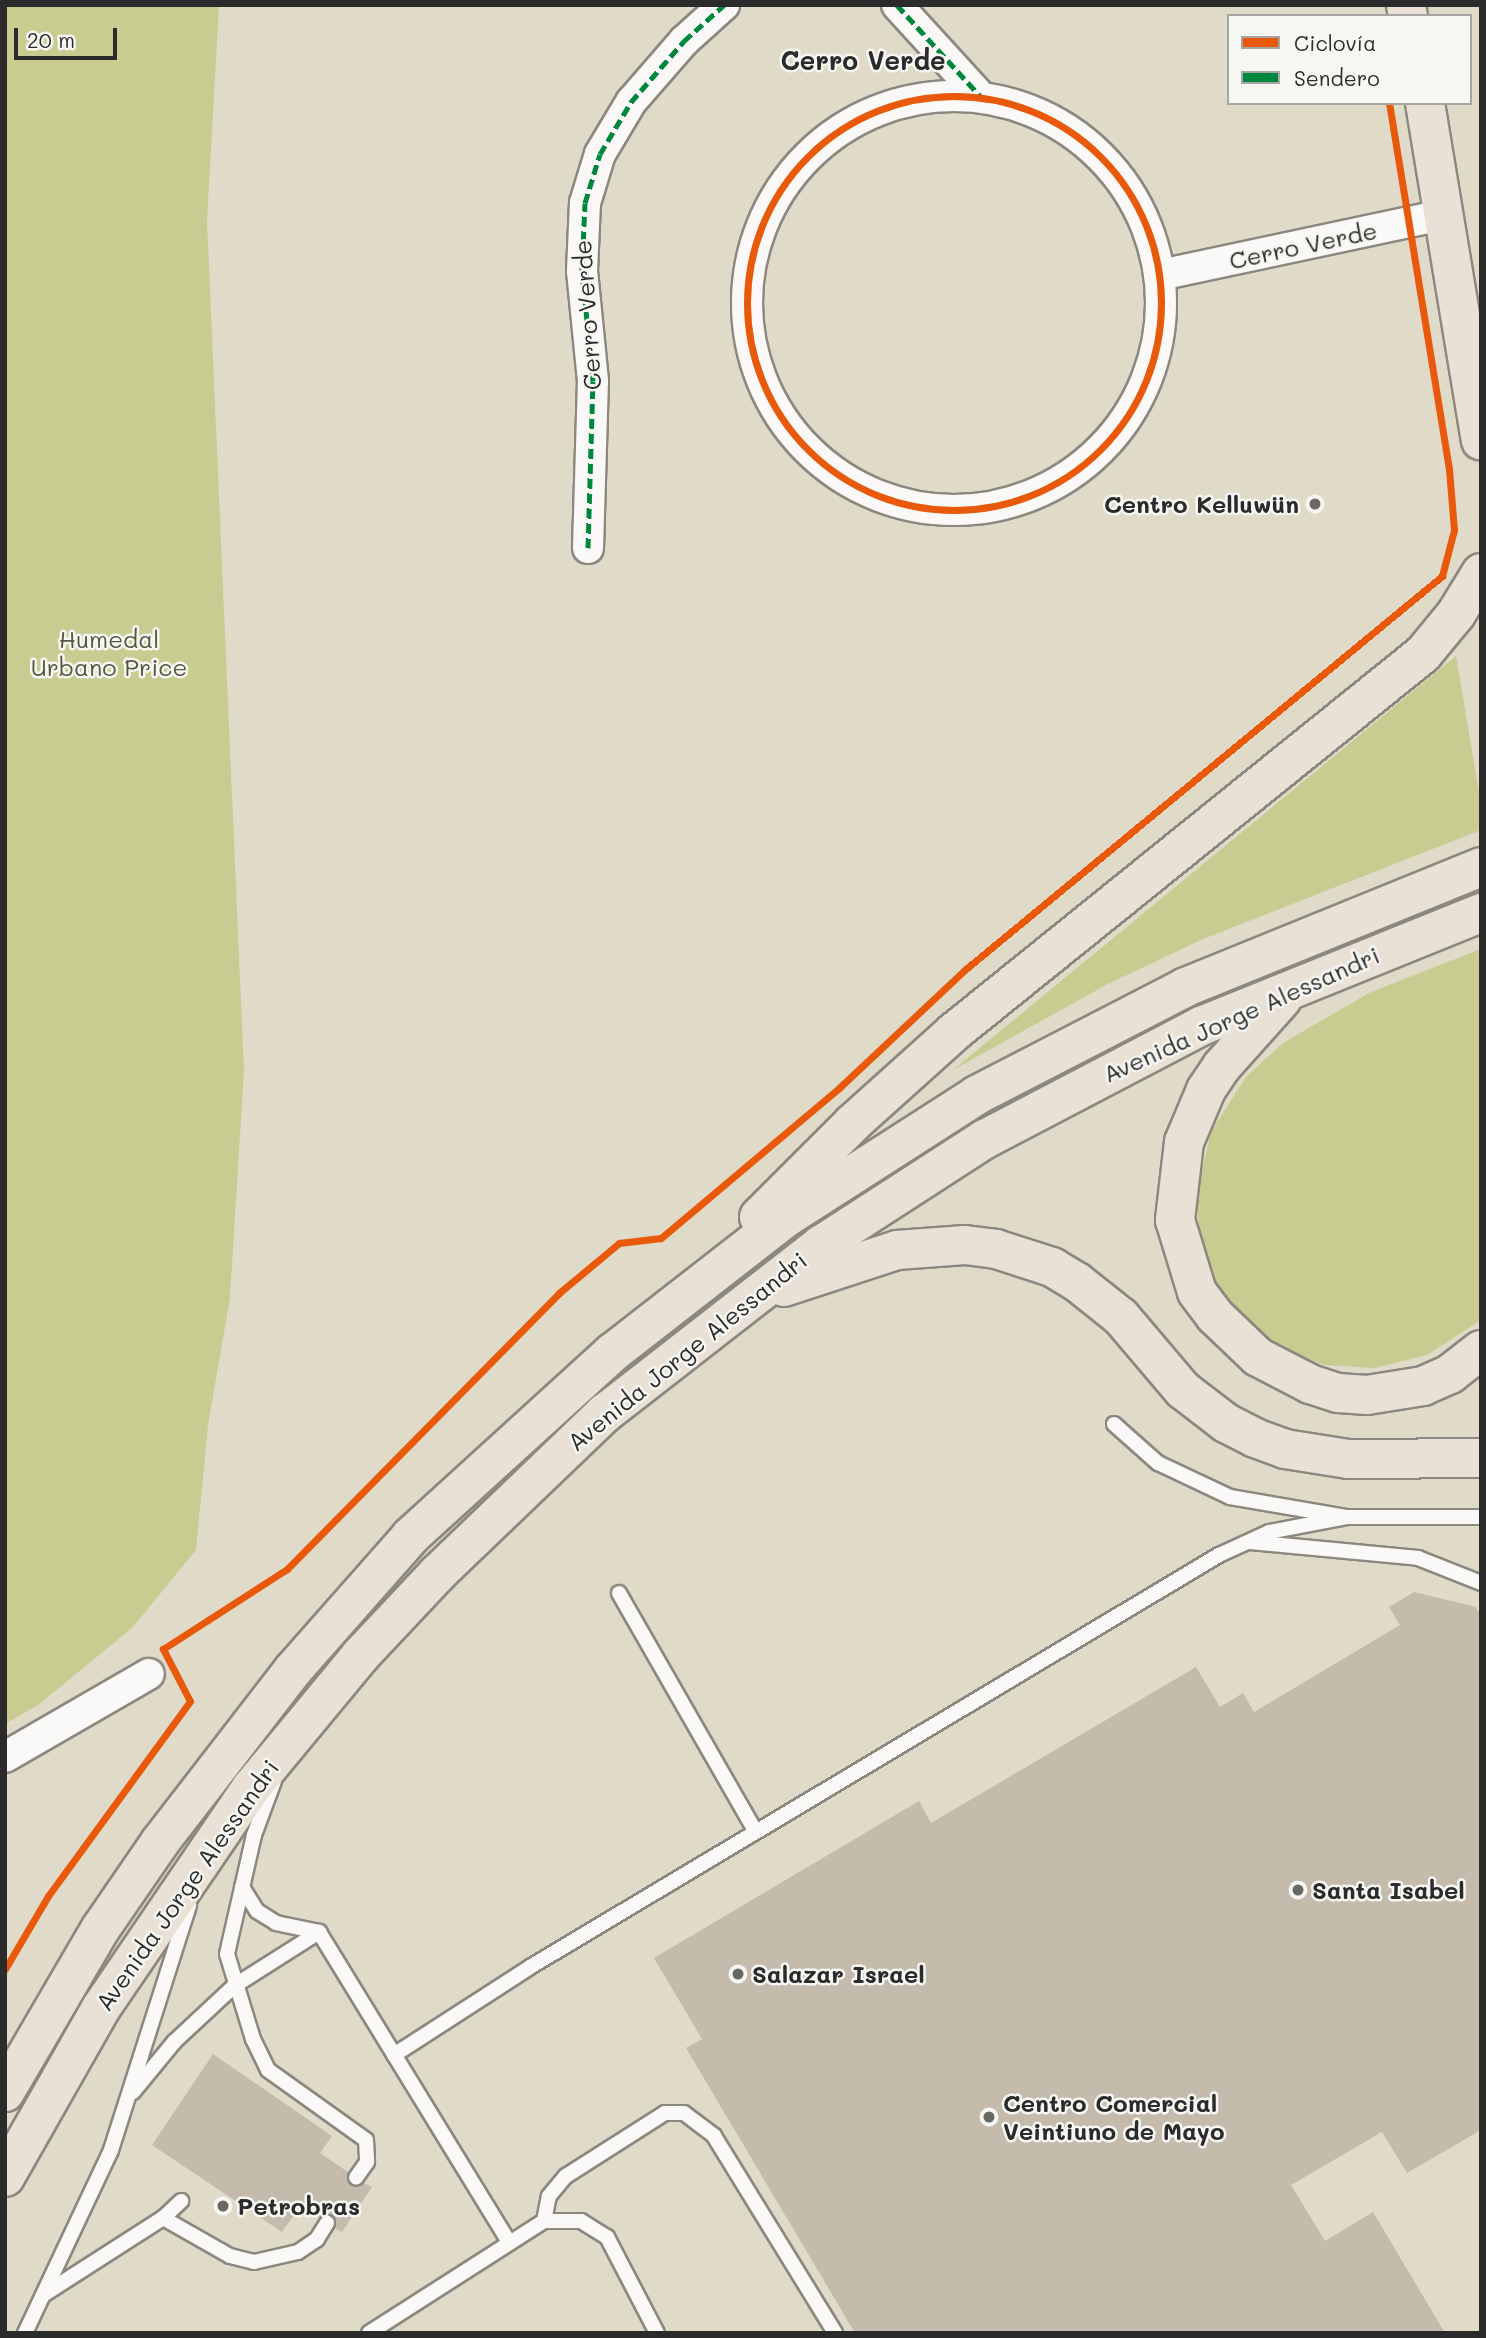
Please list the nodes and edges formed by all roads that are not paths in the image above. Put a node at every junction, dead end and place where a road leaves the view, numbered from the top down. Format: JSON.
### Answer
{"nodes":[{"id":1,"x":724,"y":5,"type":"edge"},
{"id":2,"x":897,"y":5,"type":"edge"},
{"id":3,"x":981,"y":97,"type":"junction"},
{"id":4,"x":1425,"y":105,"type":"edge"},
{"id":5,"x":1446,"y":214,"type":"junction"},
{"id":6,"x":1160,"y":275,"type":"junction"},
{"id":7,"x":1481,"y":440,"type":"edge"},
{"id":8,"x":588,"y":548,"type":"dead end"},
{"id":9,"x":1481,"y":573,"type":"edge"},
{"id":10,"x":1481,"y":867,"type":"edge"},
{"id":11,"x":1481,"y":913,"type":"edge"},
{"id":12,"x":1298,"y":985,"type":"junction"},
{"id":13,"x":696,"y":1284,"type":"junction"},
{"id":14,"x":740,"y":1304,"type":"junction"},
{"id":15,"x":1481,"y":1350,"type":"edge"},
{"id":16,"x":1114,"y":1424,"type":"dead end"},
{"id":17,"x":1481,"y":1458,"type":"edge"},
{"id":18,"x":1347,"y":1517,"type":"junction"},
{"id":19,"x":1481,"y":1517,"type":"edge"},
{"id":20,"x":1248,"y":1542,"type":"junction"},
{"id":21,"x":1481,"y":1583,"type":"edge"},
{"id":22,"x":619,"y":1593,"type":"dead end"},
{"id":23,"x":149,"y":1674,"type":"dead end"},
{"id":24,"x":289,"y":1740,"type":"junction"},
{"id":25,"x":5,"y":1757,"type":"edge"},
{"id":26,"x":756,"y":1832,"type":"junction"},
{"id":27,"x":214,"y":1838,"type":"junction"},
{"id":28,"x":242,"y":1887,"type":"junction"},
{"id":29,"x":320,"y":1933,"type":"junction"},
{"id":30,"x":234,"y":1986,"type":"junction"},
{"id":31,"x":394,"y":2055,"type":"junction"},
{"id":32,"x":5,"y":2092,"type":"edge"},
{"id":33,"x":128,"y":2099,"type":"junction"},
{"id":34,"x":5,"y":2177,"type":"edge"},
{"id":35,"x":356,"y":2178,"type":"dead end"},
{"id":36,"x":181,"y":2201,"type":"dead end"},
{"id":37,"x":163,"y":2218,"type":"junction"},
{"id":38,"x":544,"y":2221,"type":"junction"},
{"id":39,"x":327,"y":2223,"type":"dead end"},
{"id":40,"x":509,"y":2242,"type":"junction"},
{"id":41,"x":42,"y":2296,"type":"junction"},
{"id":42,"x":25,"y":2333,"type":"edge"},
{"id":43,"x":369,"y":2333,"type":"edge"},
{"id":44,"x":657,"y":2333,"type":"edge"},
{"id":45,"x":835,"y":2333,"type":"edge"}],
"edges":[{"from":1,"to":8,"type":"street","name":"Cerro Verde"},
{"from":2,"to":3,"type":"street"},
{"from":3,"to":6,"type":"street"},
{"from":3,"to":6,"type":"street"},
{"from":4,"to":5,"type":"main road"},
{"from":5,"to":6,"type":"street","name":"Cerro Verde"},
{"from":5,"to":7,"type":"main road"},
{"from":9,"to":13,"type":"main road"},
{"from":10,"to":13,"type":"main road","name":"Avenida Jorge Alessandri"},
{"from":11,"to":12,"type":"main road","name":"Avenida Jorge Alessandri"},
{"from":12,"to":14,"type":"main road","name":"Avenida Jorge Alessandri"},
{"from":12,"to":15,"type":"main road"},
{"from":13,"to":32,"type":"main road","name":"Avenida Jorge Alessandri"},
{"from":14,"to":17,"type":"main road"},
{"from":14,"to":24,"type":"main road","name":"Avenida Jorge Alessandri"},
{"from":16,"to":18,"type":"lane"},
{"from":18,"to":19,"type":"lane"},
{"from":18,"to":20,"type":"lane"},
{"from":20,"to":21,"type":"lane"},
{"from":20,"to":26,"type":"lane"},
{"from":22,"to":26,"type":"lane"},
{"from":23,"to":25,"type":"street"},
{"from":24,"to":27,"type":"main road","name":"Avenida Jorge Alessandri"},
{"from":24,"to":28,"type":"lane"},
{"from":26,"to":31,"type":"lane"},
{"from":27,"to":33,"type":"lane"},
{"from":27,"to":34,"type":"main road","name":"Avenida Jorge Alessandri"},
{"from":28,"to":29,"type":"lane"},
{"from":28,"to":30,"type":"lane"},
{"from":29,"to":30,"type":"lane"},
{"from":29,"to":31,"type":"lane"},
{"from":30,"to":33,"type":"lane"},
{"from":30,"to":35,"type":"lane"},
{"from":31,"to":40,"type":"lane"},
{"from":33,"to":41,"type":"lane"},
{"from":36,"to":37,"type":"lane"},
{"from":37,"to":39,"type":"lane"},
{"from":37,"to":41,"type":"lane"},
{"from":38,"to":40,"type":"lane"},
{"from":38,"to":44,"type":"lane"},
{"from":38,"to":45,"type":"lane"},
{"from":40,"to":43,"type":"lane"},
{"from":41,"to":42,"type":"lane"}]}
